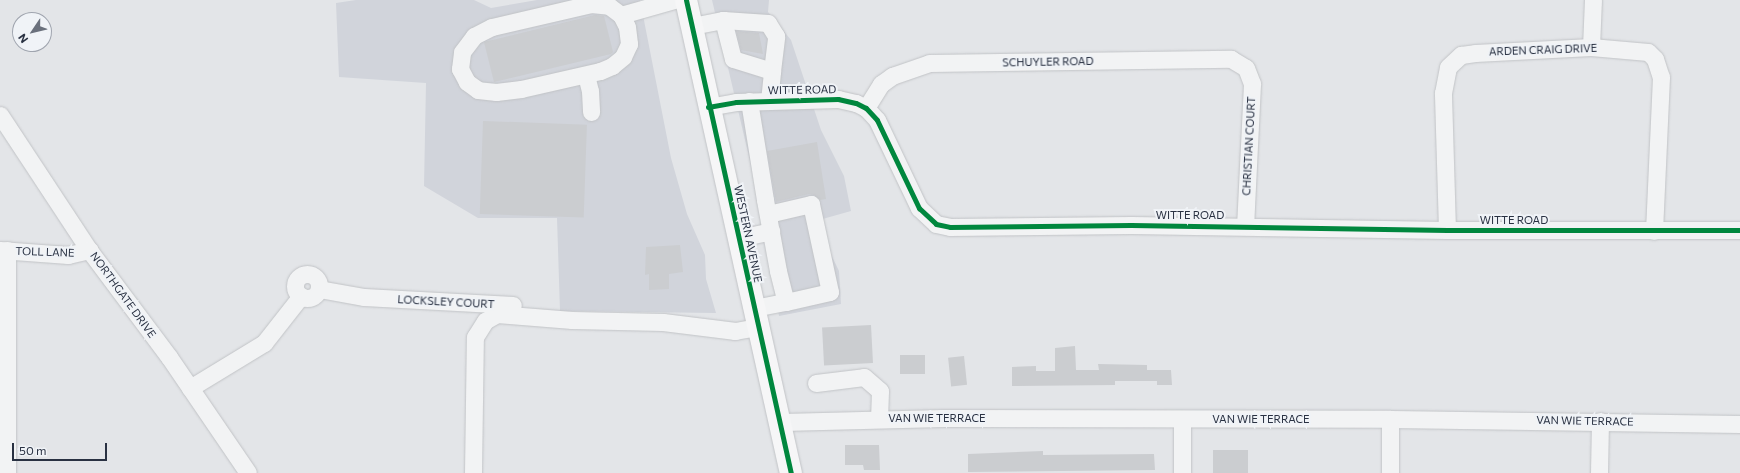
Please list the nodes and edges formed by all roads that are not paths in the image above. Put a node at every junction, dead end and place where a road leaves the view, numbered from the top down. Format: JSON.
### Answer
{"nodes":[{"id":1,"x":674,"y":0,"type":"edge"},
{"id":2,"x":686,"y":0,"type":"edge"},
{"id":3,"x":1593,"y":0,"type":"edge"},
{"id":4,"x":621,"y":15,"type":"junction"},
{"id":5,"x":723,"y":20,"type":"junction"},
{"id":6,"x":692,"y":26,"type":"junction"},
{"id":7,"x":1591,"y":47,"type":"junction"},
{"id":8,"x":1246,"y":68,"type":"joint"},
{"id":9,"x":772,"y":71,"type":"junction"},
{"id":10,"x":586,"y":75,"type":"junction"},
{"id":11,"x":749,"y":101,"type":"junction"},
{"id":12,"x":769,"y":101,"type":"junction"},
{"id":13,"x":708,"y":107,"type":"junction"},
{"id":14,"x":866,"y":108,"type":"junction"},
{"id":15,"x":591,"y":112,"type":"dead end"},
{"id":16,"x":0,"y":115,"type":"edge"},
{"id":17,"x":768,"y":214,"type":"junction"},
{"id":18,"x":1245,"y":226,"type":"junction"},
{"id":19,"x":1447,"y":230,"type":"junction"},
{"id":20,"x":1740,"y":230,"type":"edge"},
{"id":21,"x":771,"y":231,"type":"junction"},
{"id":22,"x":1654,"y":231,"type":"junction"},
{"id":23,"x":739,"y":238,"type":"junction"},
{"id":24,"x":4,"y":250,"type":"edge"},
{"id":25,"x":89,"y":250,"type":"junction"},
{"id":26,"x":786,"y":302,"type":"junction"},
{"id":27,"x":756,"y":317,"type":"junction"},
{"id":28,"x":572,"y":320,"type":"junction"},
{"id":29,"x":816,"y":382,"type":"dead end"},
{"id":30,"x":190,"y":388,"type":"junction"},
{"id":31,"x":879,"y":418,"type":"junction"},
{"id":32,"x":1182,"y":419,"type":"junction"},
{"id":33,"x":1390,"y":419,"type":"junction"},
{"id":34,"x":1600,"y":421,"type":"junction"},
{"id":35,"x":782,"y":422,"type":"junction"},
{"id":36,"x":1740,"y":424,"type":"edge"},
{"id":37,"x":7,"y":473,"type":"edge"},
{"id":38,"x":248,"y":473,"type":"edge"},
{"id":39,"x":473,"y":473,"type":"edge"},
{"id":40,"x":791,"y":473,"type":"edge"},
{"id":41,"x":1182,"y":473,"type":"edge"},
{"id":42,"x":1390,"y":473,"type":"edge"},
{"id":43,"x":1599,"y":473,"type":"edge"}],
"edges":[{"from":1,"to":4,"type":"street"},
{"from":2,"to":6,"type":"main road","name":"WESTERN AVENUE"},
{"from":3,"to":7,"type":"street"},
{"from":4,"to":10,"type":"street"},
{"from":4,"to":10,"type":"street"},
{"from":5,"to":6,"type":"street"},
{"from":5,"to":9,"type":"street"},
{"from":5,"to":9,"type":"street"},
{"from":6,"to":13,"type":"main road","name":"WESTERN AVENUE"},
{"from":7,"to":19,"type":"street","name":"ARDEN CRAIG DRIVE"},
{"from":7,"to":22,"type":"street","name":"ARDEN CRAIG DRIVE"},
{"from":8,"to":14,"type":"street","name":"SCHUYLER ROAD"},
{"from":8,"to":18,"type":"street","name":"CHRISTIAN COURT"},
{"from":9,"to":12,"type":"street"},
{"from":10,"to":15,"type":"street"},
{"from":11,"to":12,"type":"street","name":"WITTE ROAD"},
{"from":11,"to":13,"type":"street","name":"WITTE ROAD"},
{"from":11,"to":17,"type":"street"},
{"from":12,"to":14,"type":"street","name":"WITTE ROAD"},
{"from":13,"to":23,"type":"main road","name":"WESTERN AVENUE"},
{"from":14,"to":18,"type":"street","name":"WITTE ROAD"},
{"from":16,"to":25,"type":"street","name":"NORTHGATE DRIVE"},
{"from":17,"to":21,"type":"street"},
{"from":17,"to":26,"type":"street"},
{"from":18,"to":19,"type":"street","name":"WITTE ROAD"},
{"from":19,"to":22,"type":"street","name":"WITTE ROAD"},
{"from":20,"to":22,"type":"street","name":"WITTE ROAD"},
{"from":21,"to":23,"type":"street"},
{"from":21,"to":26,"type":"street"},
{"from":23,"to":27,"type":"main road","name":"WESTERN AVENUE"},
{"from":24,"to":25,"type":"street","name":"TOLL LANE"},
{"from":24,"to":37,"type":"street"},
{"from":25,"to":30,"type":"street","name":"NORTHGATE DRIVE"},
{"from":26,"to":27,"type":"street"},
{"from":27,"to":28,"type":"street"},
{"from":27,"to":35,"type":"main road","name":"WESTERN AVENUE"},
{"from":28,"to":30,"type":"street","name":"LOCKSLEY COURT"},
{"from":28,"to":39,"type":"street"},
{"from":29,"to":31,"type":"street"},
{"from":30,"to":38,"type":"street","name":"NORTHGATE DRIVE"},
{"from":31,"to":32,"type":"street","name":"VAN WIE TERRACE"},
{"from":31,"to":35,"type":"street","name":"VAN WIE TERRACE"},
{"from":32,"to":33,"type":"street","name":"VAN WIE TERRACE"},
{"from":32,"to":41,"type":"street"},
{"from":33,"to":34,"type":"street","name":"VAN WIE TERRACE"},
{"from":33,"to":42,"type":"street"},
{"from":34,"to":36,"type":"street","name":"VAN WIE TERRACE"},
{"from":34,"to":43,"type":"street"},
{"from":35,"to":40,"type":"main road","name":"WESTERN AVENUE"}]}
